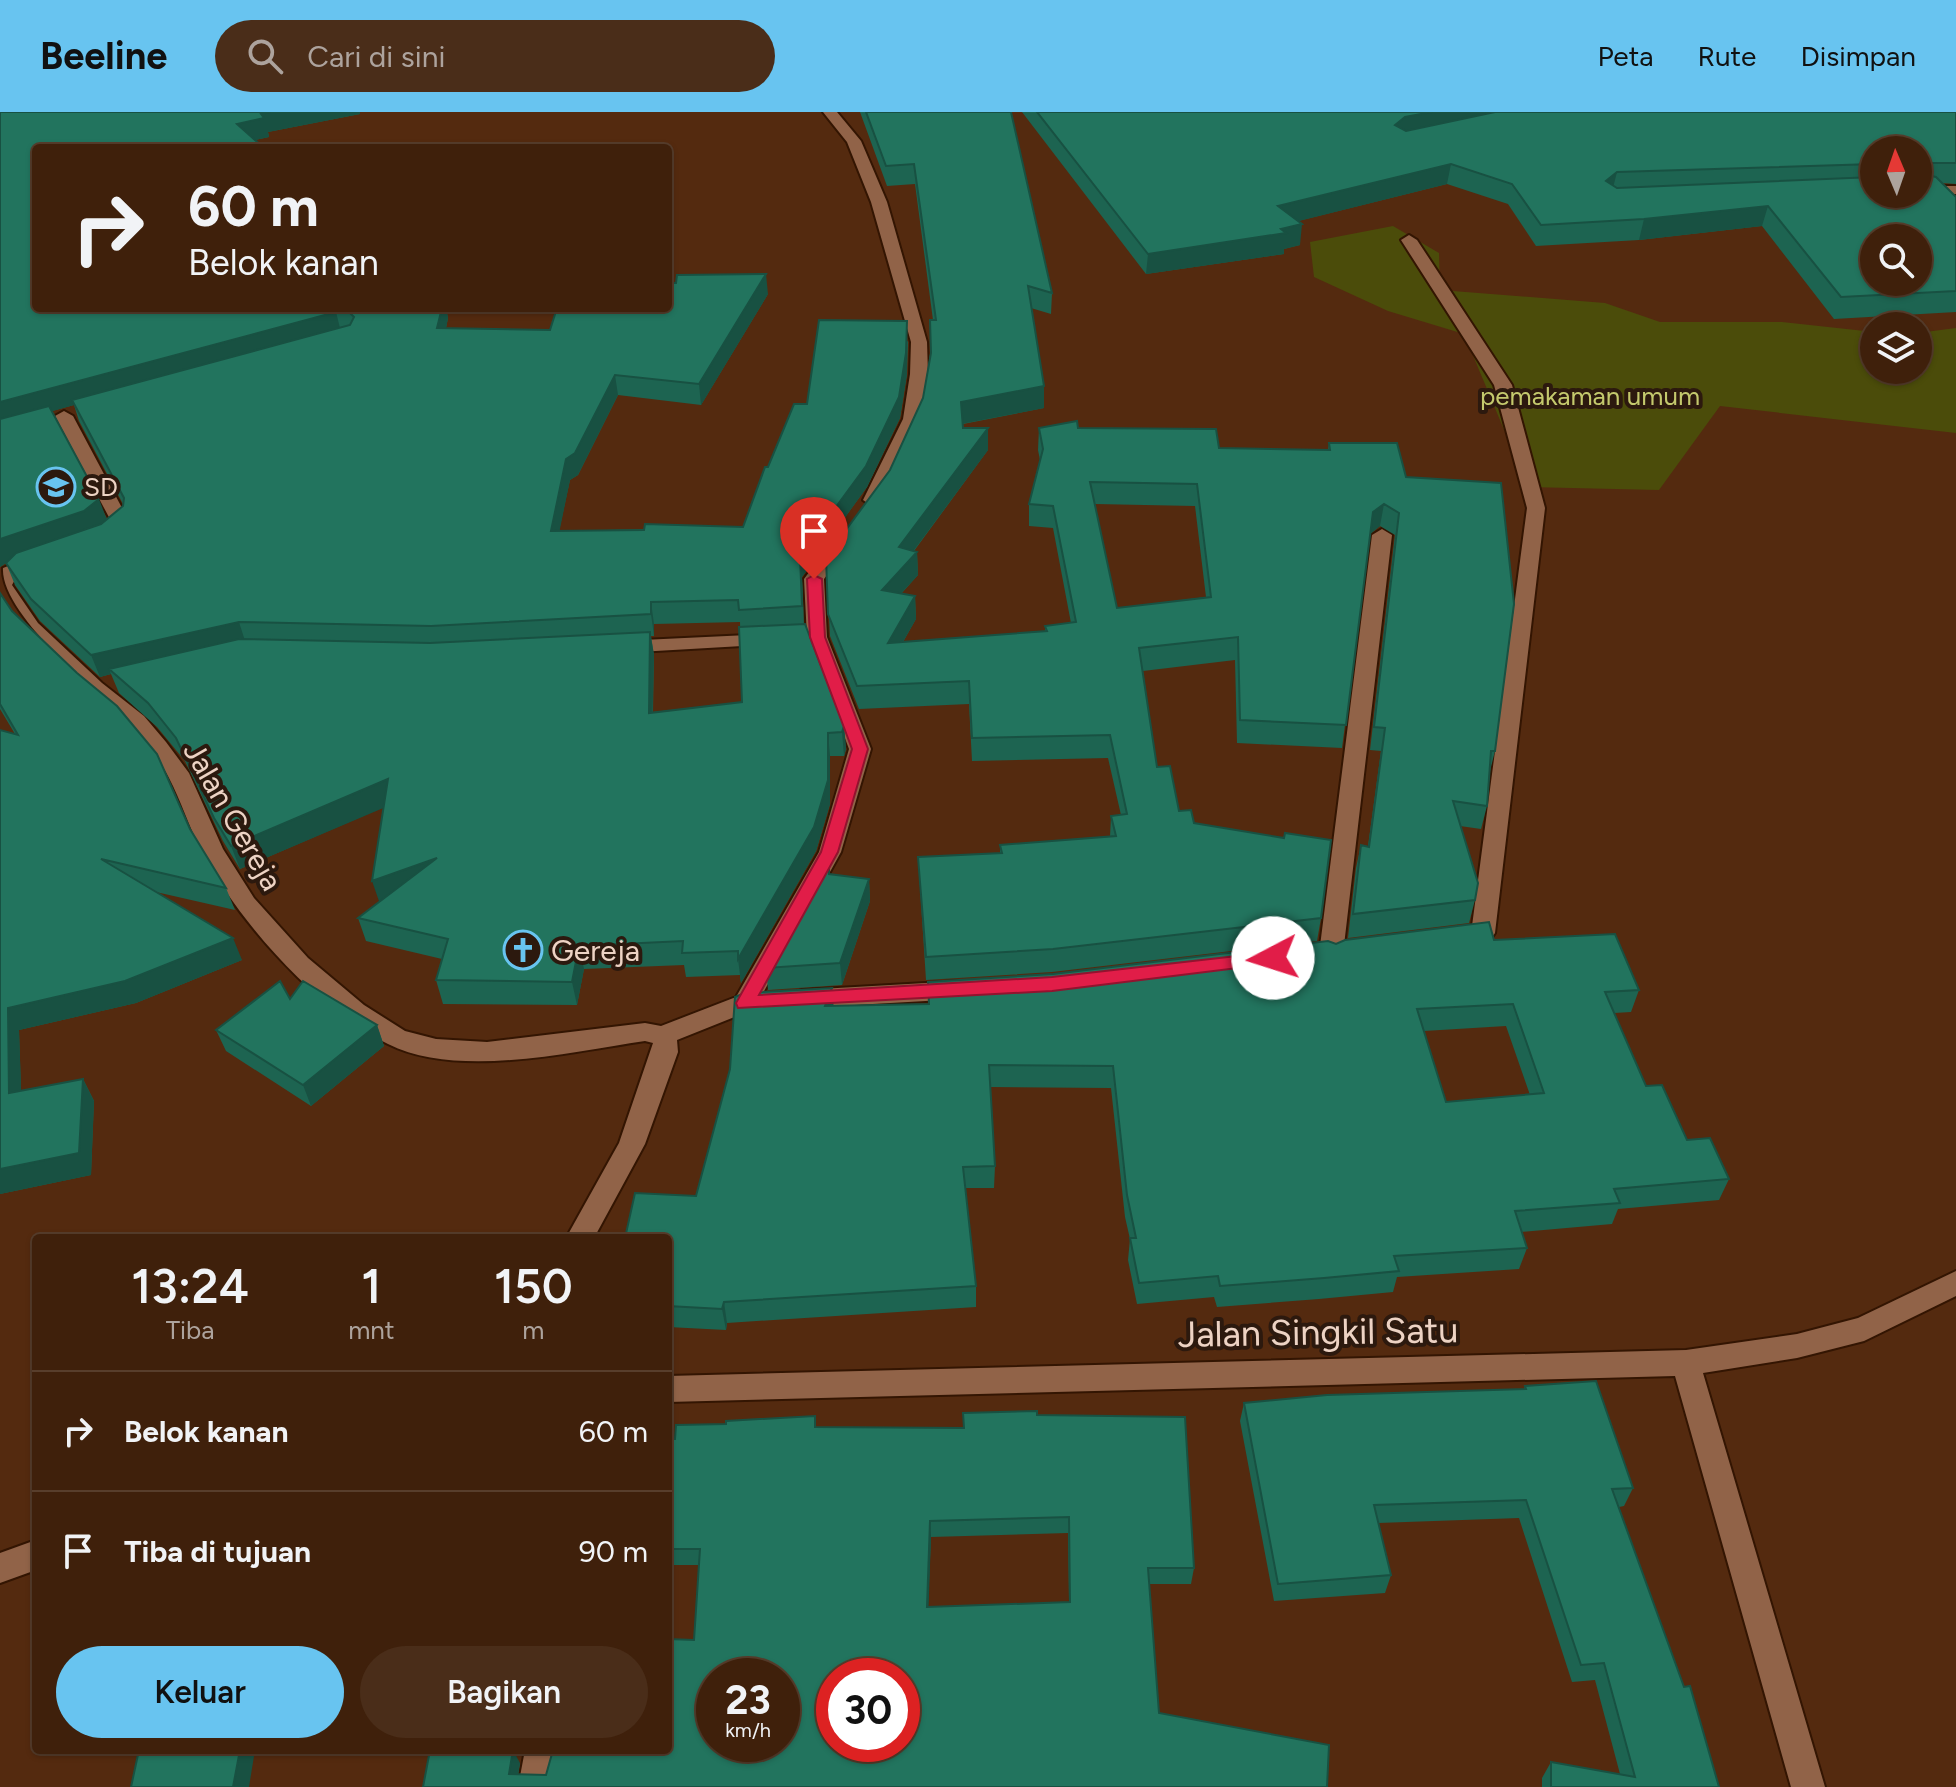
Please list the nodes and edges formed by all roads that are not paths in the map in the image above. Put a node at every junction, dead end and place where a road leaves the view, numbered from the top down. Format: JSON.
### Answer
{"nodes":[{"id":1,"x":830,"y":112,"type":"edge"},
{"id":2,"x":1932,"y":190,"type":"edge"},
{"id":3,"x":1956,"y":190,"type":"edge"},
{"id":4,"x":1409,"y":240,"type":"dead end"},
{"id":5,"x":65,"y":416,"type":"dead end"},
{"id":6,"x":1382,"y":535,"type":"edge"},
{"id":7,"x":87,"y":544,"type":"edge"},
{"id":8,"x":58,"y":554,"type":"edge"},
{"id":9,"x":802,"y":638,"type":"junction"},
{"id":10,"x":599,"y":648,"type":"edge"},
{"id":11,"x":124,"y":682,"type":"edge"},
{"id":12,"x":95,"y":688,"type":"junction"},
{"id":13,"x":1442,"y":939,"type":"edge"},
{"id":14,"x":1357,"y":950,"type":"edge"},
{"id":15,"x":1331,"y":954,"type":"junction"},
{"id":16,"x":1302,"y":956,"type":"edge"},
{"id":17,"x":976,"y":989,"type":"edge"},
{"id":18,"x":745,"y":1003,"type":"junction"},
{"id":19,"x":662,"y":1036,"type":"junction"},
{"id":20,"x":582,"y":1234,"type":"edge"},
{"id":21,"x":1956,"y":1283,"type":"edge"},
{"id":22,"x":1686,"y":1363,"type":"junction"},
{"id":23,"x":672,"y":1389,"type":"edge"},
{"id":24,"x":32,"y":1556,"type":"edge"},
{"id":25,"x":0,"y":1568,"type":"edge"},
{"id":26,"x":541,"y":1754,"type":"edge"},
{"id":27,"x":535,"y":1787,"type":"edge"},
{"id":28,"x":1808,"y":1787,"type":"edge"}],
"edges":[{"from":1,"to":9,"type":"street"},
{"from":2,"to":3,"type":"street"},
{"from":4,"to":13,"type":"street"},
{"from":5,"to":7,"type":"street"},
{"from":6,"to":15,"type":"street"},
{"from":8,"to":12,"type":"street","name":"Jalan Gereja"},
{"from":9,"to":10,"type":"street"},
{"from":9,"to":18,"type":"street"},
{"from":11,"to":12,"type":"street"},
{"from":12,"to":19,"type":"street","name":"Jalan Gereja"},
{"from":14,"to":15,"type":"street"},
{"from":15,"to":16,"type":"street"},
{"from":17,"to":18,"type":"street"},
{"from":18,"to":19,"type":"street"},
{"from":19,"to":20,"type":"street"},
{"from":21,"to":22,"type":"street","name":"Jalan Singkil Satu"},
{"from":22,"to":23,"type":"street","name":"Jalan Singkil Satu"},
{"from":22,"to":28,"type":"street"},
{"from":24,"to":25,"type":"street"},
{"from":26,"to":27,"type":"street"}]}
